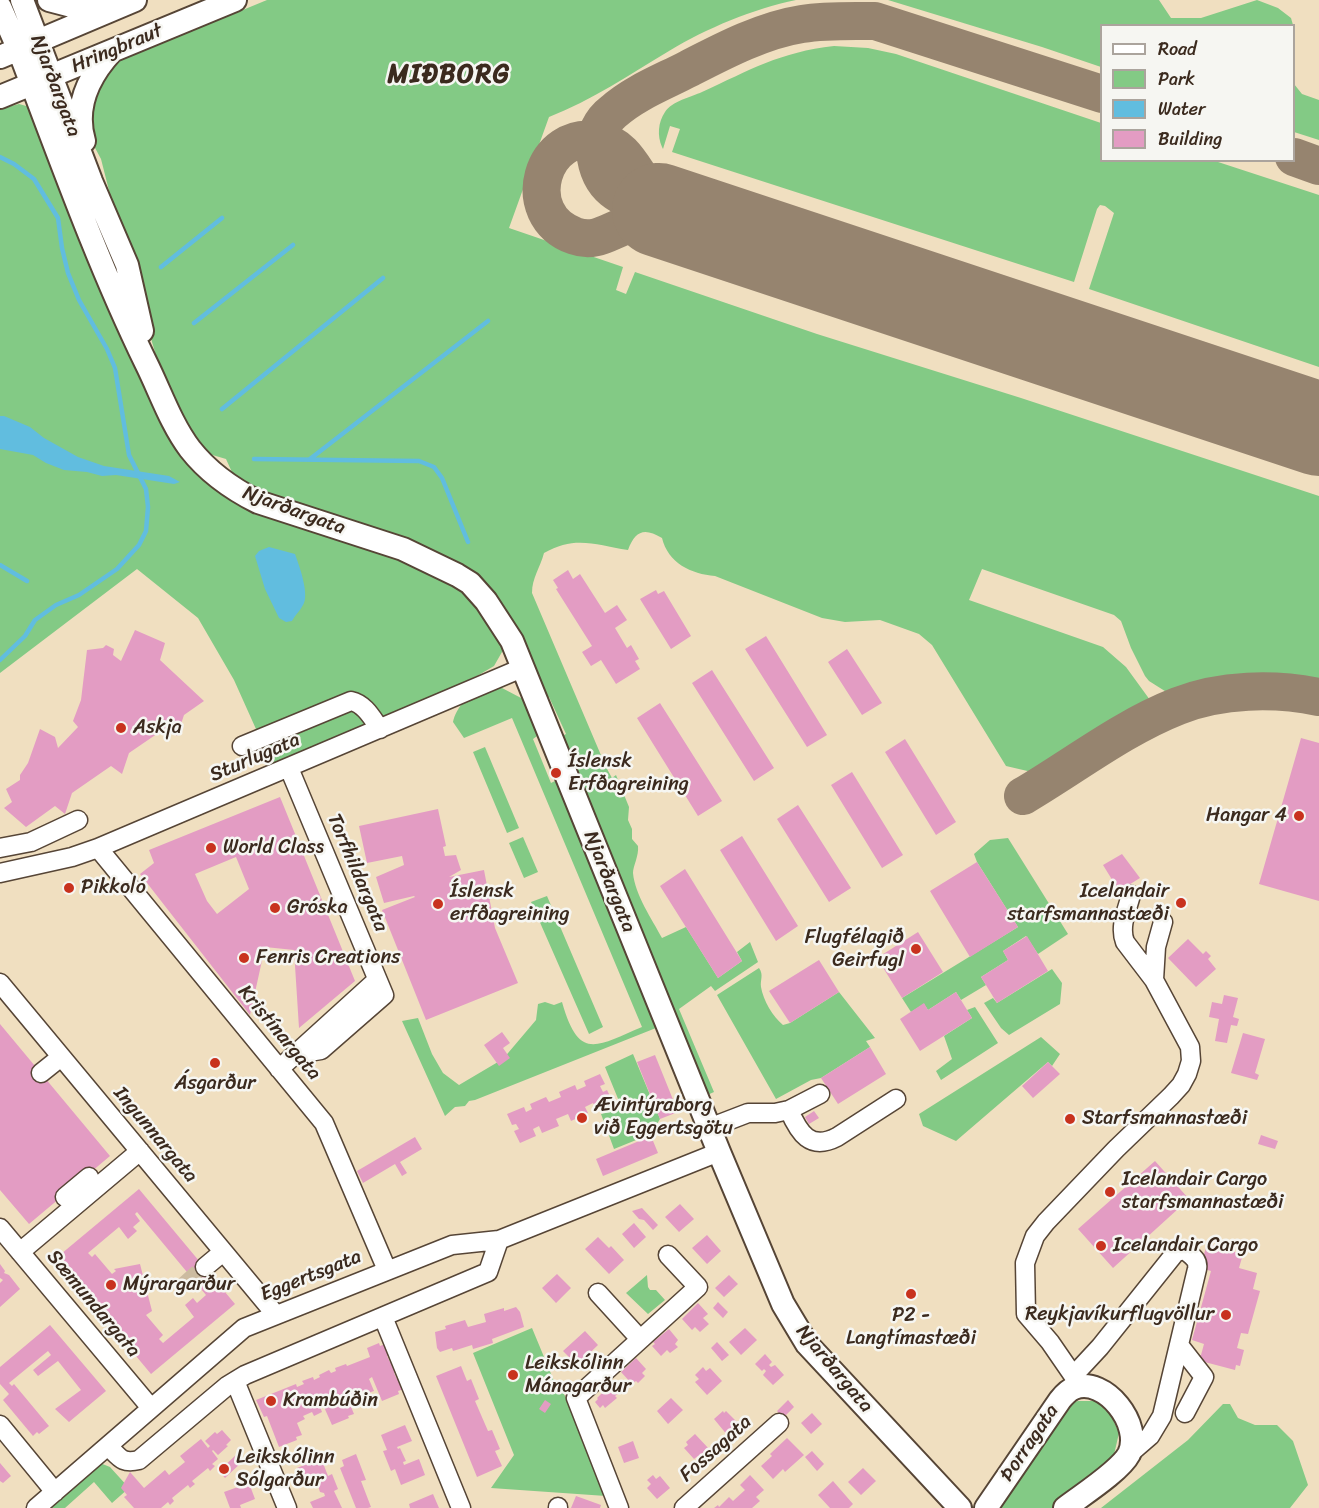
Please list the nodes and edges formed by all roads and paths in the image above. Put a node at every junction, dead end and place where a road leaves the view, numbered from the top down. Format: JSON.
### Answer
{"nodes":[{"id":1,"x":22,"y":0,"type":"edge"},
{"id":2,"x":49,"y":0,"type":"edge"},
{"id":3,"x":234,"y":0,"type":"edge"},
{"id":4,"x":130,"y":2,"type":"edge"},
{"id":5,"x":0,"y":8,"type":"edge"},
{"id":6,"x":19,"y":50,"type":"edge"},
{"id":7,"x":112,"y":51,"type":"junction"},
{"id":8,"x":41,"y":80,"type":"junction"},
{"id":9,"x":0,"y":97,"type":"edge"},
{"id":10,"x":91,"y":181,"type":"junction"},
{"id":11,"x":153,"y":376,"type":"junction"},
{"id":12,"x":522,"y":668,"type":"junction"},
{"id":13,"x":380,"y":729,"type":"junction"},
{"id":14,"x":242,"y":747,"type":"dead end"},
{"id":15,"x":289,"y":768,"type":"junction"},
{"id":16,"x":78,"y":820,"type":"dead end"},
{"id":17,"x":0,"y":848,"type":"edge"},
{"id":18,"x":98,"y":848,"type":"junction"},
{"id":19,"x":0,"y":873,"type":"edge"},
{"id":20,"x":1131,"y":895,"type":"dead end"},
{"id":21,"x":1163,"y":922,"type":"dead end"},
{"id":22,"x":1154,"y":980,"type":"junction"},
{"id":23,"x":0,"y":983,"type":"edge"},
{"id":24,"x":380,"y":987,"type":"junction"},
{"id":25,"x":309,"y":1052,"type":"dead end"},
{"id":26,"x":61,"y":1057,"type":"junction"},
{"id":27,"x":279,"y":1069,"type":"junction"},
{"id":28,"x":41,"y":1073,"type":"dead end"},
{"id":29,"x":820,"y":1094,"type":"dead end"},
{"id":30,"x":896,"y":1099,"type":"dead end"},
{"id":31,"x":789,"y":1110,"type":"junction"},
{"id":32,"x":709,"y":1128,"type":"junction"},
{"id":33,"x":136,"y":1147,"type":"junction"},
{"id":34,"x":719,"y":1152,"type":"junction"},
{"id":35,"x":65,"y":1197,"type":"dead end"},
{"id":36,"x":0,"y":1228,"type":"edge"},
{"id":37,"x":498,"y":1240,"type":"junction"},
{"id":38,"x":20,"y":1252,"type":"junction"},
{"id":39,"x":223,"y":1252,"type":"junction"},
{"id":40,"x":668,"y":1255,"type":"dead end"},
{"id":41,"x":205,"y":1268,"type":"tunnel mouth"},
{"id":42,"x":387,"y":1270,"type":"junction"},
{"id":43,"x":598,"y":1293,"type":"dead end"},
{"id":44,"x":276,"y":1315,"type":"junction"},
{"id":45,"x":383,"y":1317,"type":"junction"},
{"id":46,"x":640,"y":1339,"type":"junction"},
{"id":47,"x":1184,"y":1351,"type":"junction"},
{"id":48,"x":235,"y":1381,"type":"junction"},
{"id":49,"x":1077,"y":1381,"type":"junction"},
{"id":50,"x":151,"y":1408,"type":"junction"},
{"id":51,"x":1185,"y":1413,"type":"dead end"},
{"id":52,"x":779,"y":1423,"type":"dead end"},
{"id":53,"x":0,"y":1425,"type":"edge"},
{"id":54,"x":1150,"y":1436,"type":"junction"},
{"id":55,"x":108,"y":1446,"type":"junction"},
{"id":56,"x":1128,"y":1455,"type":"junction"},
{"id":57,"x":55,"y":1492,"type":"junction"},
{"id":58,"x":36,"y":1508,"type":"edge"},
{"id":59,"x":287,"y":1508,"type":"edge"},
{"id":60,"x":461,"y":1508,"type":"edge"},
{"id":61,"x":619,"y":1508,"type":"edge"},
{"id":62,"x":684,"y":1508,"type":"edge"},
{"id":63,"x":960,"y":1508,"type":"edge"},
{"id":64,"x":986,"y":1508,"type":"edge"},
{"id":65,"x":1065,"y":1508,"type":"edge"}],
"edges":[{"from":1,"to":6,"type":"main road","name":"Njarðargata"},
{"from":2,"to":4,"type":"main road"},
{"from":3,"to":7,"type":"main road","name":"Hringbraut"},
{"from":4,"to":6,"type":"main road","name":"Hringbraut"},
{"from":5,"to":6,"type":"main road","name":"Njarðargata"},
{"from":6,"to":8,"type":"main road","name":"Njarðargata"},
{"from":7,"to":8,"type":"main road","name":"Hringbraut"},
{"from":7,"to":10,"type":"main road"},
{"from":8,"to":9,"type":"main road","name":"Hringbraut"},
{"from":8,"to":10,"type":"main road","name":"Njarðargata"},
{"from":8,"to":11,"type":"main road","name":"Njarðargata"},
{"from":10,"to":11,"type":"main road","name":"Njarðargata"},
{"from":11,"to":12,"type":"main road","name":"Njarðargata"},
{"from":12,"to":13,"type":"street","name":"Sturlugata"},
{"from":12,"to":32,"type":"main road","name":"Njarðargata"},
{"from":13,"to":14,"type":"street"},
{"from":13,"to":15,"type":"street","name":"Sturlugata"},
{"from":15,"to":18,"type":"street","name":"Sturlugata"},
{"from":15,"to":24,"type":"street","name":"Torfhildargata"},
{"from":16,"to":17,"type":"street"},
{"from":18,"to":19,"type":"street","name":"Sturlugata"},
{"from":18,"to":27,"type":"street","name":"Kristínargata"},
{"from":20,"to":22,"type":"street"},
{"from":21,"to":22,"type":"street"},
{"from":22,"to":49,"type":"street"},
{"from":23,"to":26,"type":"street","name":"Ingunnargata"},
{"from":24,"to":25,"type":"street"},
{"from":24,"to":27,"type":"street"},
{"from":26,"to":28,"type":"street"},
{"from":26,"to":33,"type":"street","name":"Ingunnargata"},
{"from":27,"to":42,"type":"street","name":"Kristínargata"},
{"from":29,"to":31,"type":"street"},
{"from":30,"to":31,"type":"street"},
{"from":31,"to":32,"type":"street"},
{"from":32,"to":34,"type":"main road","name":"Njarðargata"},
{"from":33,"to":35,"type":"street"},
{"from":33,"to":38,"type":"street"},
{"from":33,"to":39,"type":"street","name":"Ingunnargata"},
{"from":34,"to":37,"type":"street","name":"Eggertsgata"},
{"from":34,"to":63,"type":"main road","name":"Njarðargata"},
{"from":36,"to":38,"type":"street","name":"Sæmundargata"},
{"from":37,"to":42,"type":"street","name":"Eggertsgata"},
{"from":37,"to":45,"type":"street"},
{"from":38,"to":50,"type":"street","name":"Sæmundargata"},
{"from":39,"to":41,"type":"street"},
{"from":39,"to":44,"type":"street","name":"Ingunnargata"},
{"from":40,"to":46,"type":"street"},
{"from":42,"to":44,"type":"street","name":"Eggertsgata"},
{"from":43,"to":46,"type":"street"},
{"from":44,"to":50,"type":"street","name":"Eggertsgata"},
{"from":45,"to":48,"type":"street"},
{"from":45,"to":60,"type":"street"},
{"from":46,"to":61,"type":"street"},
{"from":47,"to":49,"type":"street"},
{"from":47,"to":51,"type":"street"},
{"from":47,"to":54,"type":"street"},
{"from":47,"to":54,"type":"street"},
{"from":48,"to":55,"type":"street"},
{"from":48,"to":59,"type":"street"},
{"from":49,"to":56,"type":"main road"},
{"from":49,"to":64,"type":"main road","name":"Þorragata"},
{"from":50,"to":55,"type":"street","name":"Eggertsgata"},
{"from":52,"to":62,"type":"street","name":"Fossagata"},
{"from":53,"to":57,"type":"street"},
{"from":54,"to":56,"type":"street"},
{"from":55,"to":57,"type":"street","name":"Eggertsgata"},
{"from":56,"to":65,"type":"main road"},
{"from":57,"to":58,"type":"street","name":"Eggertsgata"}]}
